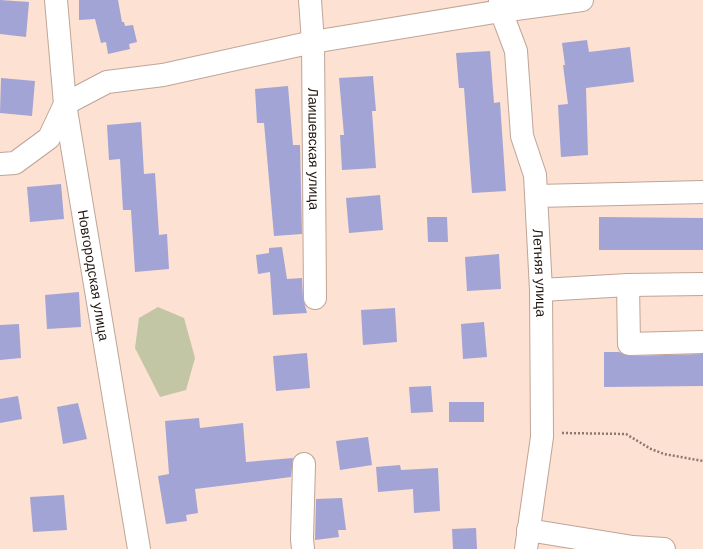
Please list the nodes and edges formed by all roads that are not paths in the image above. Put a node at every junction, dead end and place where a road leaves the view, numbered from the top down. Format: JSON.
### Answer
{"nodes":[{"id":1,"x":56,"y":0,"type":"edge"},
{"id":2,"x":310,"y":0,"type":"edge"},
{"id":3,"x":582,"y":0,"type":"edge"},
{"id":4,"x":501,"y":5,"type":"edge"},
{"id":5,"x":313,"y":42,"type":"junction"},
{"id":6,"x":65,"y":104,"type":"junction"},
{"id":7,"x":0,"y":164,"type":"edge"},
{"id":8,"x":703,"y":192,"type":"edge"},
{"id":9,"x":537,"y":196,"type":"junction"},
{"id":10,"x":703,"y":284,"type":"edge"},
{"id":11,"x":628,"y":285,"type":"junction"},
{"id":12,"x":541,"y":290,"type":"junction"},
{"id":13,"x":315,"y":298,"type":"dead end"},
{"id":14,"x":703,"y":342,"type":"edge"},
{"id":15,"x":304,"y":464,"type":"dead end"},
{"id":16,"x":527,"y":540,"type":"edge"},
{"id":17,"x":139,"y":549,"type":"edge"},
{"id":18,"x":303,"y":549,"type":"edge"},
{"id":19,"x":664,"y":549,"type":"edge"}],
"edges":[{"from":1,"to":6,"type":"street","name":"Новгородская улица"},
{"from":2,"to":5,"type":"street","name":"Лаишевская улица"},
{"from":3,"to":4,"type":"street"},
{"from":4,"to":5,"type":"street"},
{"from":4,"to":9,"type":"street","name":"Летняя улица"},
{"from":5,"to":6,"type":"street"},
{"from":5,"to":13,"type":"street","name":"Лаишевская улица"},
{"from":6,"to":7,"type":"street"},
{"from":6,"to":17,"type":"street","name":"Новгородская улица"},
{"from":8,"to":9,"type":"street"},
{"from":9,"to":12,"type":"street","name":"Летняя улица"},
{"from":10,"to":11,"type":"street"},
{"from":11,"to":12,"type":"street"},
{"from":11,"to":14,"type":"street"},
{"from":12,"to":16,"type":"street","name":"Летняя улица"},
{"from":15,"to":18,"type":"street"},
{"from":16,"to":19,"type":"street"}]}
